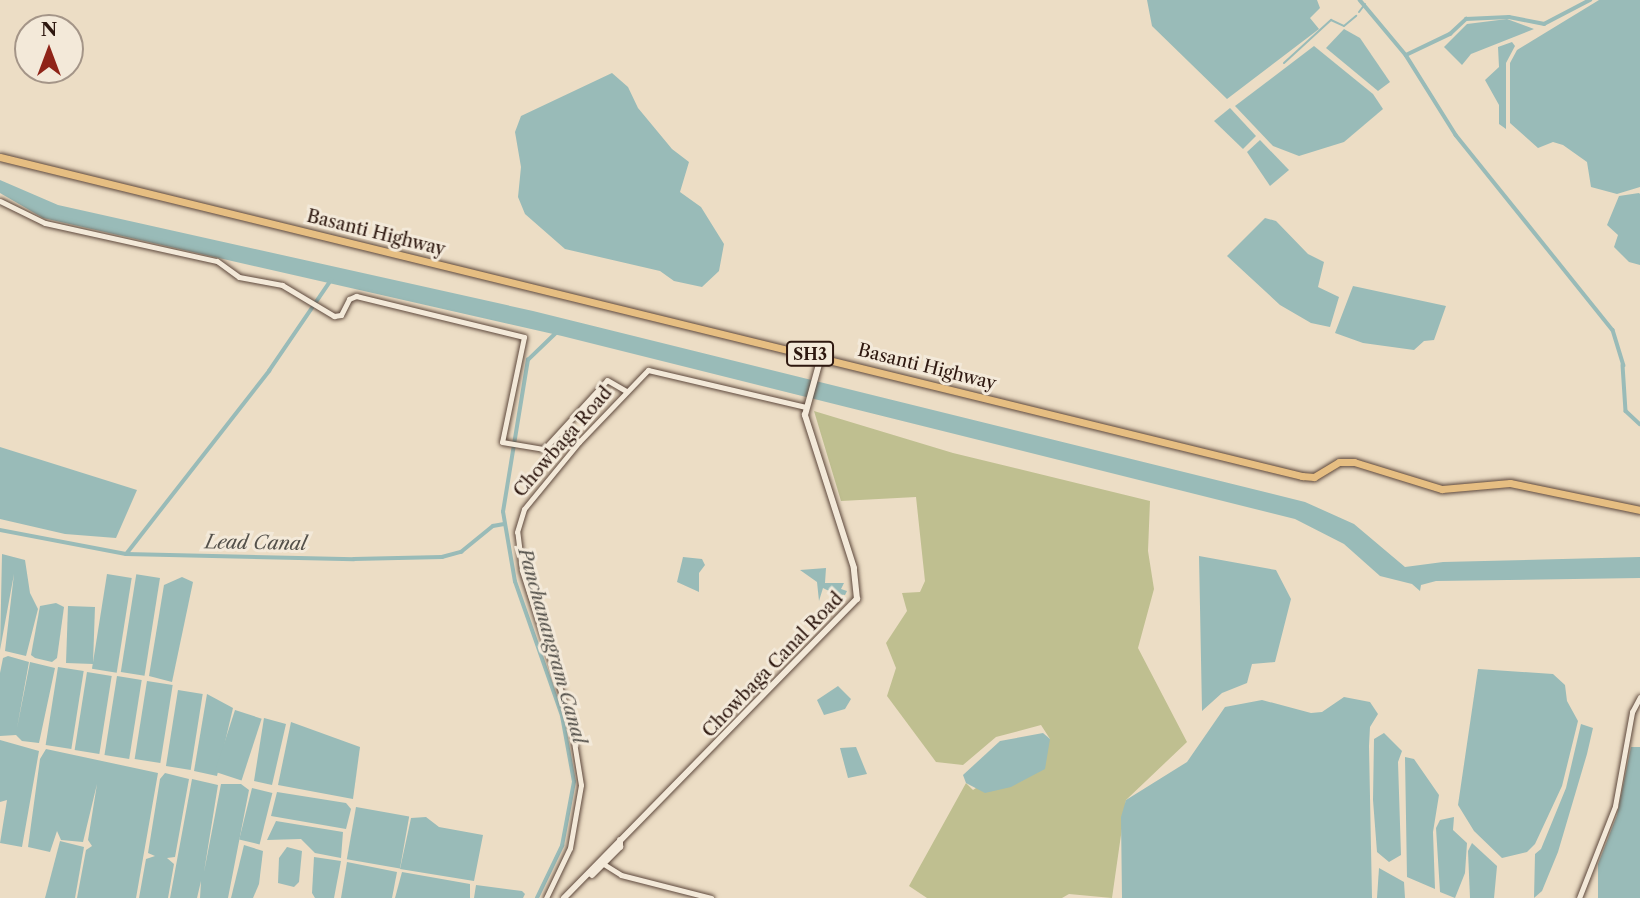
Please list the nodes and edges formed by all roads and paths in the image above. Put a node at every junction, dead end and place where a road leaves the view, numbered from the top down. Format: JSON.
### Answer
{"nodes":[{"id":1,"x":0,"y":157,"type":"edge"},
{"id":2,"x":0,"y":201,"type":"edge"},
{"id":3,"x":821,"y":357,"type":"junction"},
{"id":4,"x":626,"y":391,"type":"junction"},
{"id":5,"x":807,"y":403,"type":"junction"},
{"id":6,"x":1640,"y":510,"type":"edge"},
{"id":7,"x":1640,"y":697,"type":"edge"},
{"id":8,"x":602,"y":862,"type":"junction"},
{"id":9,"x":546,"y":898,"type":"edge"},
{"id":10,"x":566,"y":898,"type":"edge"},
{"id":11,"x":711,"y":898,"type":"edge"},
{"id":12,"x":1579,"y":898,"type":"edge"}],
"edges":[{"from":1,"to":3,"type":"main road","name":"Basanti Highway","number":"SH3"},
{"from":2,"to":4,"type":"street"},
{"from":3,"to":5,"type":"main road"},
{"from":3,"to":6,"type":"main road","name":"Basanti Highway","number":"SH3"},
{"from":4,"to":5,"type":"street","name":"Chowbaga Road"},
{"from":4,"to":9,"type":"street","name":"Chowbaga Road"},
{"from":5,"to":8,"type":"main road","name":"Chowbaga Canal Road"},
{"from":7,"to":12,"type":"street"},
{"from":8,"to":10,"type":"main road"},
{"from":8,"to":11,"type":"street"}]}
